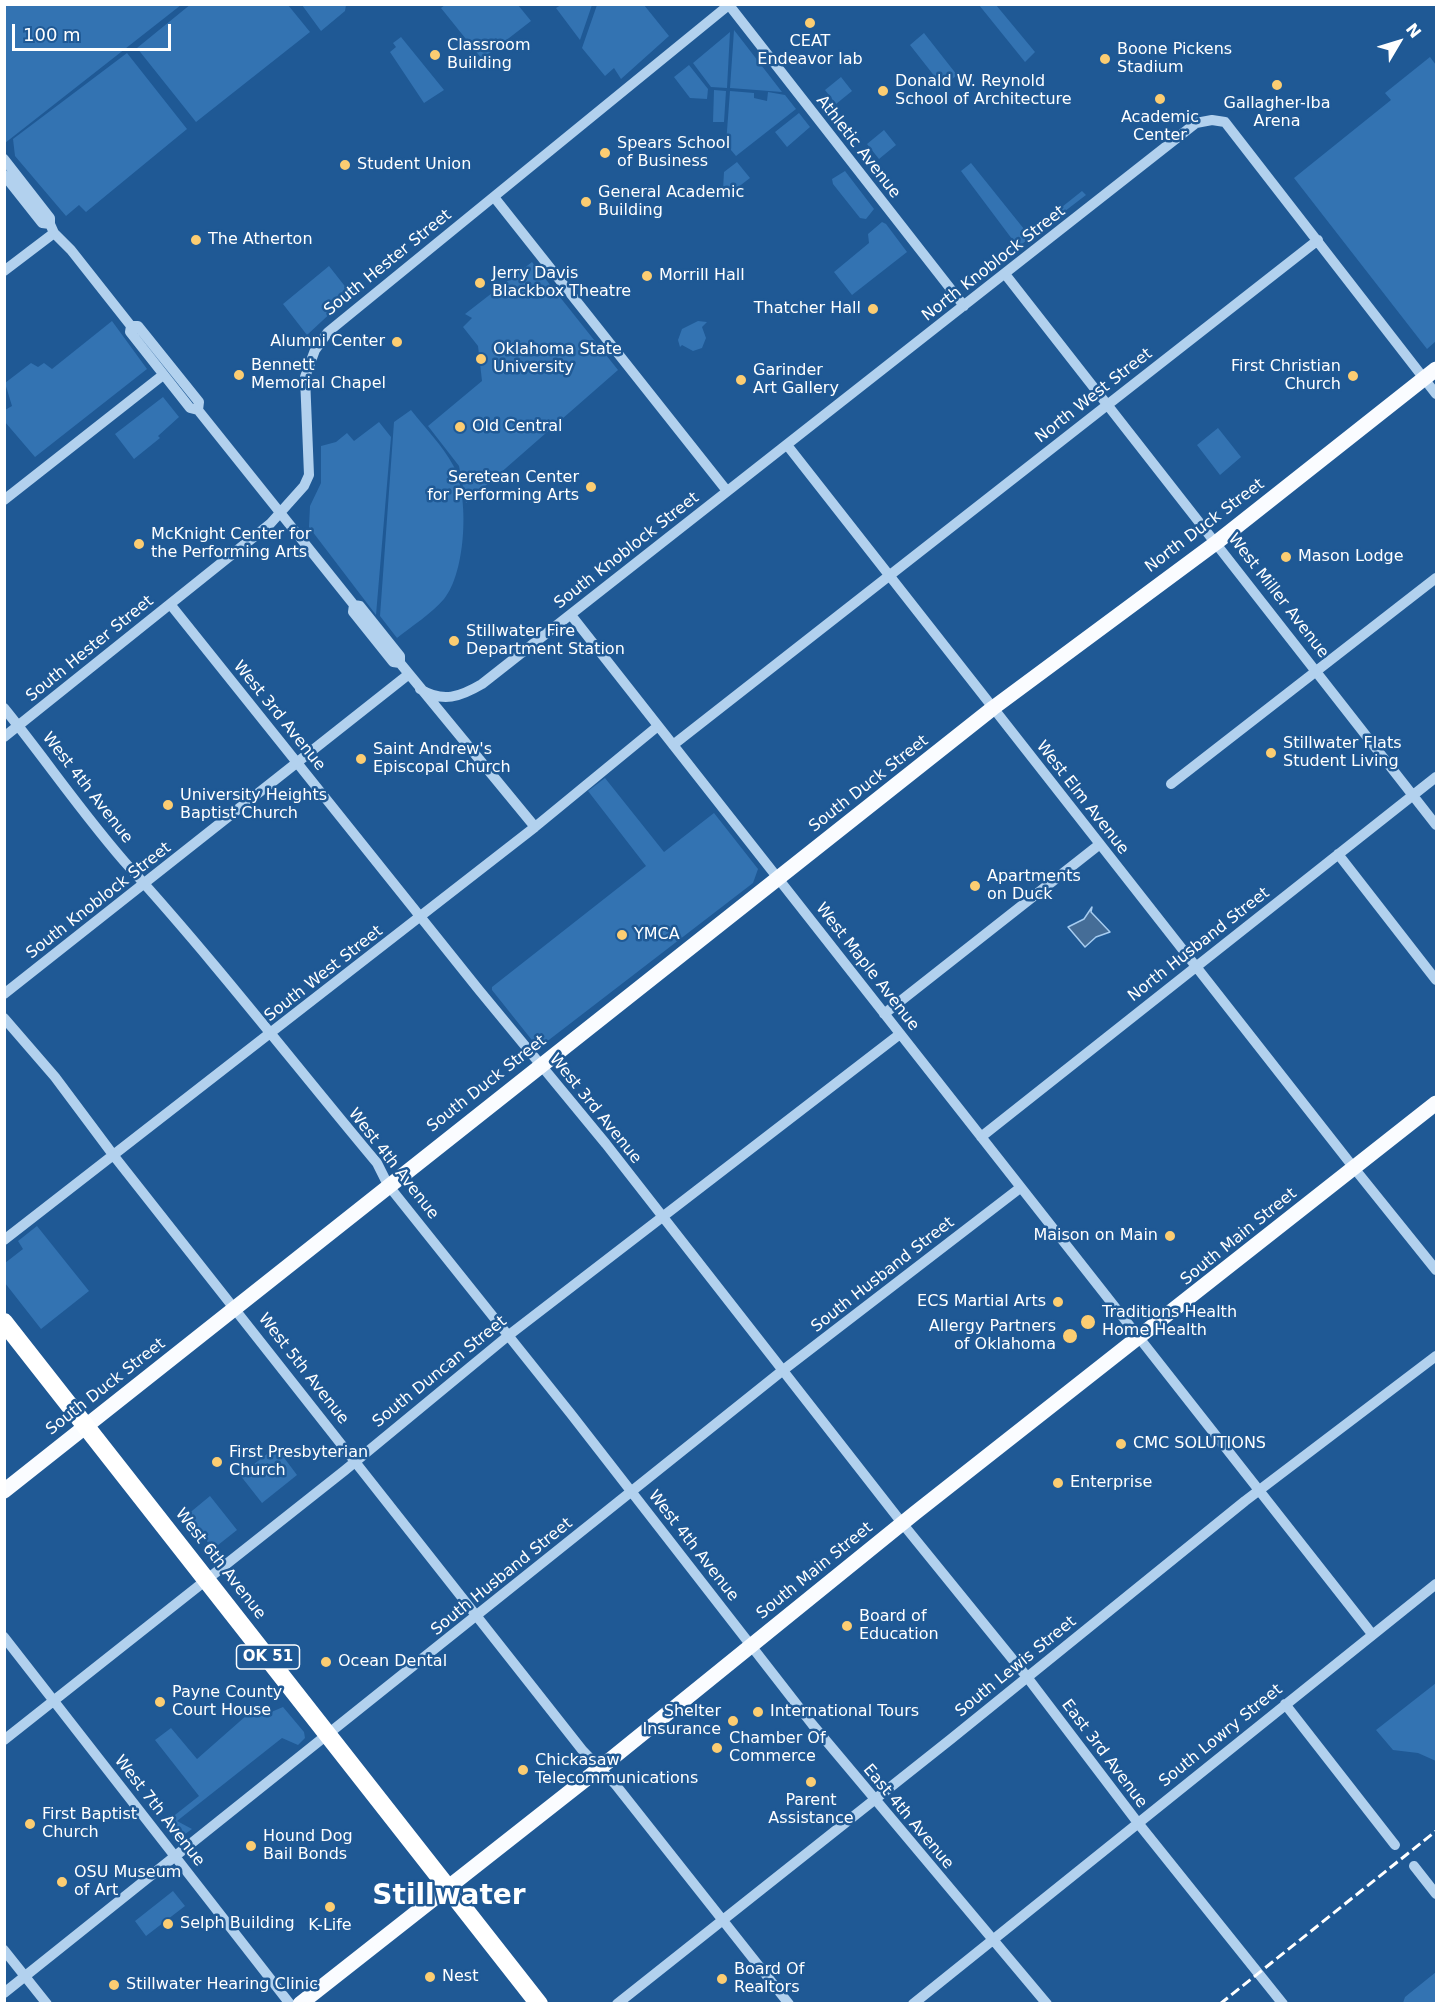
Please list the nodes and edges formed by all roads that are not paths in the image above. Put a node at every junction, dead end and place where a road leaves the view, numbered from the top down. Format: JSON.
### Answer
{"nodes":[{"id":1,"x":730,"y":5,"type":"edge"},
{"id":2,"x":4,"y":159,"type":"edge"},
{"id":3,"x":4,"y":175,"type":"edge"},
{"id":4,"x":494,"y":197,"type":"junction"},
{"id":5,"x":52,"y":229,"type":"junction"},
{"id":6,"x":1318,"y":240,"type":"junction"},
{"id":7,"x":4,"y":271,"type":"edge"},
{"id":8,"x":1005,"y":274,"type":"junction"},
{"id":9,"x":964,"y":306,"type":"junction"},
{"id":10,"x":130,"y":326,"type":"junction"},
{"id":11,"x":1430,"y":374,"type":"edge"},
{"id":12,"x":163,"y":375,"type":"junction"},
{"id":13,"x":1437,"y":394,"type":"edge"},
{"id":14,"x":1108,"y":404,"type":"junction"},
{"id":15,"x":198,"y":410,"type":"junction"},
{"id":16,"x":787,"y":446,"type":"junction"},
{"id":17,"x":727,"y":491,"type":"junction"},
{"id":18,"x":4,"y":500,"type":"edge"},
{"id":19,"x":280,"y":513,"type":"junction"},
{"id":20,"x":1216,"y":542,"type":"junction"},
{"id":21,"x":889,"y":575,"type":"junction"},
{"id":22,"x":1437,"y":578,"type":"edge"},
{"id":23,"x":171,"y":604,"type":"junction"},
{"id":24,"x":571,"y":615,"type":"junction"},
{"id":25,"x":1318,"y":672,"type":"junction"},
{"id":26,"x":409,"y":674,"type":"junction"},
{"id":27,"x":420,"y":689,"type":"junction"},
{"id":28,"x":4,"y":708,"type":"edge"},
{"id":29,"x":993,"y":708,"type":"junction"},
{"id":30,"x":18,"y":726,"type":"junction"},
{"id":31,"x":658,"y":726,"type":"junction"},
{"id":32,"x":4,"y":737,"type":"edge"},
{"id":33,"x":673,"y":745,"type":"junction"},
{"id":34,"x":297,"y":763,"type":"junction"},
{"id":35,"x":1437,"y":777,"type":"edge"},
{"id":36,"x":1171,"y":784,"type":"dead end"},
{"id":37,"x":1413,"y":795,"type":"junction"},
{"id":38,"x":1437,"y":825,"type":"edge"},
{"id":39,"x":535,"y":827,"type":"junction"},
{"id":40,"x":1100,"y":844,"type":"junction"},
{"id":41,"x":1338,"y":854,"type":"junction"},
{"id":42,"x":778,"y":878,"type":"junction"},
{"id":43,"x":146,"y":883,"type":"junction"},
{"id":44,"x":421,"y":916,"type":"junction"},
{"id":45,"x":1195,"y":967,"type":"junction"},
{"id":46,"x":1437,"y":980,"type":"edge"},
{"id":47,"x":4,"y":994,"type":"edge"},
{"id":48,"x":884,"y":1014,"type":"junction"},
{"id":49,"x":4,"y":1018,"type":"edge"},
{"id":50,"x":900,"y":1034,"type":"junction"},
{"id":51,"x":270,"y":1035,"type":"junction"},
{"id":52,"x":540,"y":1065,"type":"junction"},
{"id":53,"x":1437,"y":1102,"type":"edge"},
{"id":54,"x":981,"y":1137,"type":"junction"},
{"id":55,"x":114,"y":1156,"type":"junction"},
{"id":56,"x":1354,"y":1168,"type":"junction"},
{"id":57,"x":388,"y":1185,"type":"junction"},
{"id":58,"x":1020,"y":1188,"type":"junction"},
{"id":59,"x":661,"y":1217,"type":"junction"},
{"id":60,"x":4,"y":1240,"type":"edge"},
{"id":61,"x":1437,"y":1270,"type":"edge"},
{"id":62,"x":236,"y":1307,"type":"junction"},
{"id":63,"x":4,"y":1322,"type":"edge"},
{"id":64,"x":508,"y":1335,"type":"junction"},
{"id":65,"x":1138,"y":1339,"type":"junction"},
{"id":66,"x":1437,"y":1356,"type":"edge"},
{"id":67,"x":783,"y":1371,"type":"junction"},
{"id":68,"x":88,"y":1425,"type":"junction"},
{"id":69,"x":356,"y":1461,"type":"junction"},
{"id":70,"x":4,"y":1491,"type":"edge"},
{"id":71,"x":1259,"y":1491,"type":"junction"},
{"id":72,"x":632,"y":1493,"type":"junction"},
{"id":73,"x":902,"y":1523,"type":"junction"},
{"id":74,"x":207,"y":1579,"type":"junction"},
{"id":75,"x":1437,"y":1584,"type":"edge"},
{"id":76,"x":477,"y":1617,"type":"junction"},
{"id":77,"x":1372,"y":1634,"type":"junction"},
{"id":78,"x":4,"y":1637,"type":"edge"},
{"id":79,"x":752,"y":1645,"type":"junction"},
{"id":80,"x":1027,"y":1677,"type":"junction"},
{"id":81,"x":54,"y":1701,"type":"junction"},
{"id":82,"x":1285,"y":1704,"type":"junction"},
{"id":83,"x":328,"y":1736,"type":"junction"},
{"id":84,"x":4,"y":1740,"type":"edge"},
{"id":85,"x":600,"y":1768,"type":"junction"},
{"id":86,"x":874,"y":1799,"type":"junction"},
{"id":87,"x":1138,"y":1823,"type":"junction"},
{"id":88,"x":1395,"y":1845,"type":"dead end"},
{"id":89,"x":175,"y":1856,"type":"junction"},
{"id":90,"x":1414,"y":1866,"type":"dead end"},
{"id":91,"x":448,"y":1888,"type":"junction"},
{"id":92,"x":1437,"y":1894,"type":"edge"},
{"id":93,"x":722,"y":1919,"type":"junction"},
{"id":94,"x":992,"y":1940,"type":"junction"},
{"id":95,"x":4,"y":1950,"type":"edge"},
{"id":96,"x":25,"y":1976,"type":"junction"},
{"id":97,"x":4,"y":1993,"type":"edge"},
{"id":98,"x":47,"y":2004,"type":"edge"},
{"id":99,"x":290,"y":2004,"type":"edge"},
{"id":100,"x":300,"y":2004,"type":"edge"},
{"id":101,"x":539,"y":2004,"type":"edge"},
{"id":102,"x":617,"y":2004,"type":"edge"},
{"id":103,"x":789,"y":2004,"type":"edge"},
{"id":104,"x":914,"y":2004,"type":"edge"},
{"id":105,"x":1047,"y":2004,"type":"edge"},
{"id":106,"x":1283,"y":2004,"type":"edge"}],
"edges":[{"from":1,"to":4,"type":"street","name":"South Hester Street"},
{"from":1,"to":9,"type":"street","name":"Athletic Avenue"},
{"from":2,"to":5,"type":"street"},
{"from":3,"to":5,"type":"street"},
{"from":4,"to":17,"type":"street"},
{"from":4,"to":19,"type":"street","name":"South Hester Street"},
{"from":5,"to":7,"type":"street"},
{"from":5,"to":10,"type":"street"},
{"from":6,"to":8,"type":"street","name":"North Knoblock Street"},
{"from":6,"to":11,"type":"street"},
{"from":6,"to":14,"type":"street","name":"North West Street"},
{"from":8,"to":9,"type":"street","name":"North Knoblock Street"},
{"from":8,"to":14,"type":"street","name":"West Miller Avenue"},
{"from":9,"to":16,"type":"street","name":"North Knoblock Street"},
{"from":10,"to":12,"type":"street"},
{"from":10,"to":15,"type":"street"},
{"from":11,"to":13,"type":"street"},
{"from":11,"to":20,"type":"main road","name":"North Duck Street"},
{"from":12,"to":15,"type":"street"},
{"from":12,"to":18,"type":"street"},
{"from":14,"to":20,"type":"street","name":"West Miller Avenue"},
{"from":14,"to":21,"type":"street","name":"North West Street"},
{"from":15,"to":19,"type":"street"},
{"from":16,"to":17,"type":"street","name":"South Knoblock Street"},
{"from":16,"to":21,"type":"street","name":"West Elm Avenue"},
{"from":17,"to":24,"type":"street","name":"South Knoblock Street"},
{"from":19,"to":23,"type":"street","name":"South Hester Street"},
{"from":19,"to":26,"type":"street"},
{"from":20,"to":25,"type":"street","name":"West Miller Avenue"},
{"from":20,"to":29,"type":"main road","name":"North Duck Street"},
{"from":21,"to":29,"type":"street","name":"West Elm Avenue"},
{"from":21,"to":33,"type":"street"},
{"from":22,"to":25,"type":"street"},
{"from":23,"to":30,"type":"street","name":"South Hester Street"},
{"from":23,"to":34,"type":"street","name":"West 3rd Avenue"},
{"from":24,"to":27,"type":"street","name":"South Knoblock Street"},
{"from":24,"to":31,"type":"street","name":"West Maple Avenue"},
{"from":25,"to":36,"type":"street"},
{"from":25,"to":37,"type":"street","name":"West Miller Avenue"},
{"from":26,"to":27,"type":"street"},
{"from":26,"to":34,"type":"street","name":"South Knoblock Street"},
{"from":27,"to":39,"type":"street"},
{"from":28,"to":30,"type":"street","name":"West 4th Avenue"},
{"from":29,"to":40,"type":"street","name":"West Elm Avenue"},
{"from":29,"to":42,"type":"main road","name":"South Duck Street"},
{"from":30,"to":32,"type":"street","name":"South Hester Street"},
{"from":30,"to":43,"type":"street","name":"West 4th Avenue"},
{"from":31,"to":33,"type":"street","name":"West Maple Avenue"},
{"from":31,"to":39,"type":"street","name":"South West Street"},
{"from":33,"to":42,"type":"street","name":"West Maple Avenue"},
{"from":34,"to":43,"type":"street","name":"South Knoblock Street"},
{"from":34,"to":44,"type":"street","name":"West 3rd Avenue"},
{"from":35,"to":37,"type":"street","name":"North Husband Street"},
{"from":37,"to":38,"type":"street","name":"West Miller Avenue"},
{"from":37,"to":41,"type":"street","name":"North Husband Street"},
{"from":39,"to":44,"type":"street","name":"South West Street"},
{"from":40,"to":45,"type":"street","name":"West Elm Avenue"},
{"from":40,"to":48,"type":"street"},
{"from":41,"to":45,"type":"street","name":"North Husband Street"},
{"from":41,"to":46,"type":"street"},
{"from":42,"to":48,"type":"street","name":"West Maple Avenue"},
{"from":42,"to":52,"type":"main road","name":"South Duck Street"},
{"from":43,"to":47,"type":"street","name":"South Knoblock Street"},
{"from":43,"to":51,"type":"street","name":"West 4th Avenue"},
{"from":44,"to":51,"type":"street","name":"South West Street"},
{"from":44,"to":52,"type":"street","name":"West 3rd Avenue"},
{"from":45,"to":54,"type":"street","name":"North Husband Street"},
{"from":45,"to":56,"type":"street","name":"West Elm Avenue"},
{"from":48,"to":50,"type":"street","name":"West Maple Avenue"},
{"from":49,"to":55,"type":"street","name":"West 5th Avenue"},
{"from":50,"to":54,"type":"street","name":"West Maple Avenue"},
{"from":50,"to":59,"type":"street","name":"South Duncan Street"},
{"from":51,"to":55,"type":"street","name":"South West Street"},
{"from":51,"to":57,"type":"street","name":"West 4th Avenue"},
{"from":52,"to":57,"type":"main road","name":"South Duck Street"},
{"from":52,"to":59,"type":"street","name":"West 3rd Avenue"},
{"from":53,"to":56,"type":"main road","name":"South Main Street"},
{"from":54,"to":58,"type":"street","name":"West Maple Avenue"},
{"from":55,"to":60,"type":"street","name":"South West Street"},
{"from":55,"to":62,"type":"street","name":"West 5th Avenue"},
{"from":56,"to":61,"type":"street","name":"West Elm Avenue"},
{"from":56,"to":65,"type":"main road","name":"South Main Street"},
{"from":57,"to":62,"type":"main road","name":"South Duck Street"},
{"from":57,"to":64,"type":"street","name":"West 4th Avenue"},
{"from":58,"to":65,"type":"street","name":"West Maple Avenue"},
{"from":58,"to":67,"type":"street","name":"South Husband Street"},
{"from":59,"to":64,"type":"street","name":"South Duncan Street"},
{"from":59,"to":67,"type":"street","name":"West 3rd Avenue"},
{"from":62,"to":68,"type":"main road","name":"South Duck Street"},
{"from":62,"to":69,"type":"street","name":"West 5th Avenue"},
{"from":63,"to":68,"type":"highway","name":"West 6th Avenue","number":"OK 51"},
{"from":64,"to":69,"type":"street","name":"South Duncan Street"},
{"from":64,"to":72,"type":"street","name":"West 4th Avenue"},
{"from":65,"to":71,"type":"street","name":"West Maple Avenue"},
{"from":65,"to":73,"type":"main road","name":"South Main Street"},
{"from":66,"to":71,"type":"street","name":"South Lewis Street"},
{"from":67,"to":72,"type":"street","name":"South Husband Street"},
{"from":67,"to":73,"type":"street","name":"West 3rd Avenue"},
{"from":68,"to":70,"type":"main road","name":"South Duck Street"},
{"from":68,"to":74,"type":"highway","name":"West 6th Avenue","number":"OK 51"},
{"from":69,"to":74,"type":"street","name":"South Duncan Street"},
{"from":69,"to":76,"type":"street","name":"West 5th Avenue"},
{"from":71,"to":77,"type":"street","name":"West Maple Avenue"},
{"from":71,"to":80,"type":"street","name":"South Lewis Street"},
{"from":72,"to":76,"type":"street","name":"South Husband Street"},
{"from":72,"to":79,"type":"street","name":"West 4th Avenue"},
{"from":73,"to":79,"type":"main road","name":"South Main Street"},
{"from":73,"to":80,"type":"street","name":"East 3rd Avenue"},
{"from":74,"to":81,"type":"street","name":"South Duncan Street"},
{"from":74,"to":83,"type":"highway","name":"West 6th Avenue","number":"OK 51"},
{"from":75,"to":77,"type":"street","name":"South Lowry Street"},
{"from":76,"to":83,"type":"street","name":"South Husband Street"},
{"from":76,"to":85,"type":"street","name":"West 5th Avenue"},
{"from":77,"to":82,"type":"street","name":"South Lowry Street"},
{"from":78,"to":81,"type":"street","name":"West 7th Avenue"},
{"from":79,"to":85,"type":"main road","name":"South Main Street"},
{"from":79,"to":86,"type":"street","name":"East 4th Avenue"},
{"from":80,"to":86,"type":"street","name":"South Lewis Street"},
{"from":80,"to":87,"type":"street","name":"East 3rd Avenue"},
{"from":81,"to":84,"type":"street","name":"South Duncan Street"},
{"from":81,"to":89,"type":"street","name":"West 7th Avenue"},
{"from":82,"to":87,"type":"street","name":"South Lowry Street"},
{"from":82,"to":88,"type":"street"},
{"from":83,"to":89,"type":"street","name":"South Husband Street"},
{"from":83,"to":91,"type":"highway","name":"West 6th Avenue","number":"OK 51"},
{"from":85,"to":91,"type":"main road","name":"South Main Street"},
{"from":85,"to":93,"type":"street","name":"West 5th Avenue"},
{"from":86,"to":93,"type":"street","name":"South Lewis Street"},
{"from":86,"to":94,"type":"street","name":"East 4th Avenue"},
{"from":87,"to":94,"type":"street","name":"South Lowry Street"},
{"from":87,"to":106,"type":"street","name":"East 3rd Avenue"},
{"from":89,"to":96,"type":"street","name":"South Husband Street"},
{"from":89,"to":99,"type":"street","name":"West 7th Avenue"},
{"from":90,"to":92,"type":"street"},
{"from":91,"to":100,"type":"main road","name":"South Main Street"},
{"from":91,"to":101,"type":"highway","number":"OK 51"},
{"from":93,"to":102,"type":"street","name":"South Lewis Street"},
{"from":93,"to":103,"type":"street","name":"West 5th Avenue"},
{"from":94,"to":104,"type":"street","name":"South Lowry Street"},
{"from":94,"to":105,"type":"street","name":"East 4th Avenue"},
{"from":95,"to":96,"type":"street"},
{"from":96,"to":97,"type":"street","name":"South Husband Street"},
{"from":96,"to":98,"type":"street"}]}
